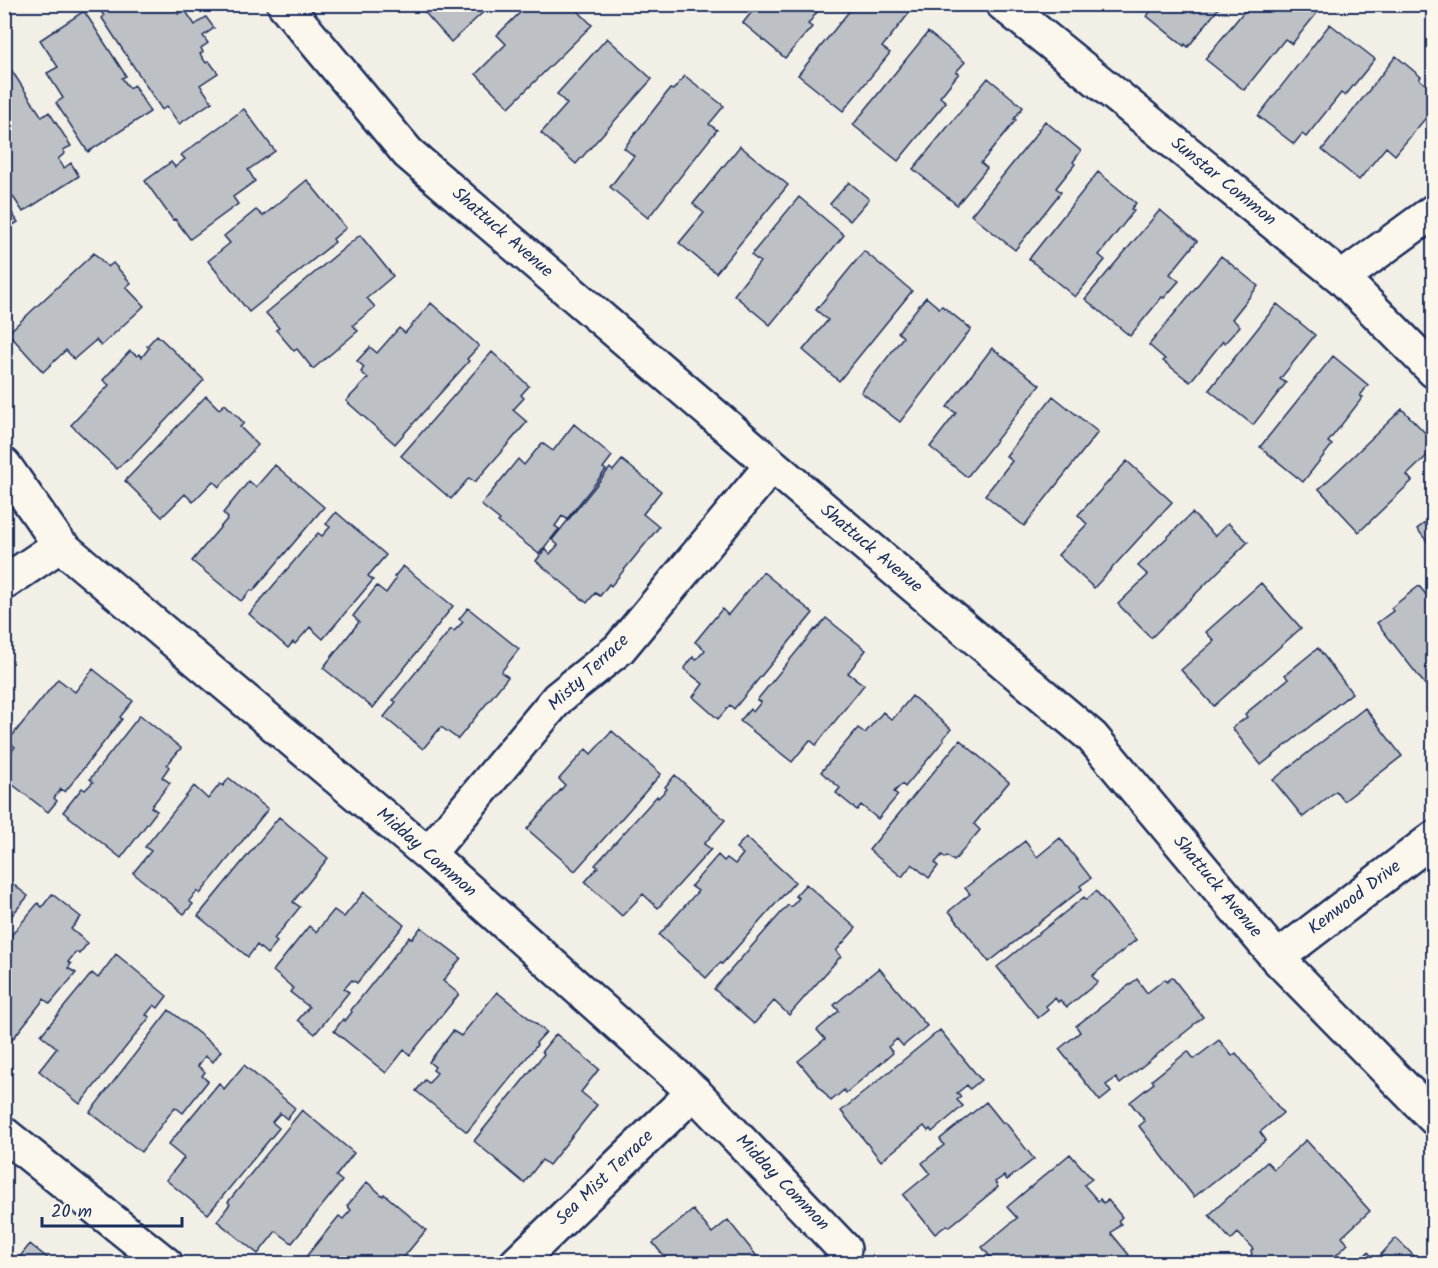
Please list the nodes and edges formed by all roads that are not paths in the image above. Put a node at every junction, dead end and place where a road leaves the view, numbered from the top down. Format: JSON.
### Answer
{"nodes":[{"id":1,"x":284,"y":4,"type":"edge"},
{"id":2,"x":1003,"y":4,"type":"edge"},
{"id":3,"x":1434,"y":211,"type":"edge"},
{"id":4,"x":1341,"y":278,"type":"junction"},
{"id":5,"x":1434,"y":371,"type":"edge"},
{"id":6,"x":4,"y":465,"type":"edge"},
{"id":7,"x":772,"y":465,"type":"junction"},
{"id":8,"x":60,"y":545,"type":"junction"},
{"id":9,"x":4,"y":583,"type":"edge"},
{"id":10,"x":1434,"y":838,"type":"edge"},
{"id":11,"x":428,"y":854,"type":"junction"},
{"id":12,"x":1277,"y":958,"type":"junction"},
{"id":13,"x":694,"y":1092,"type":"junction"},
{"id":14,"x":1434,"y":1118,"type":"edge"},
{"id":15,"x":4,"y":1134,"type":"edge"},
{"id":16,"x":844,"y":1249,"type":"dead end"},
{"id":17,"x":166,"y":1263,"type":"edge"},
{"id":18,"x":516,"y":1263,"type":"edge"}],
"edges":[{"from":1,"to":7,"type":"street","name":"Shattuck Avenue"},
{"from":2,"to":4,"type":"street","name":"Sunstar Common"},
{"from":3,"to":4,"type":"street"},
{"from":4,"to":5,"type":"street","name":"Sunstar Common"},
{"from":6,"to":8,"type":"street","name":"Midday Common"},
{"from":7,"to":11,"type":"street","name":"Misty Terrace"},
{"from":7,"to":12,"type":"street","name":"Shattuck Avenue"},
{"from":8,"to":9,"type":"street"},
{"from":8,"to":11,"type":"street","name":"Midday Common"},
{"from":10,"to":12,"type":"street","name":"Kenwood Drive"},
{"from":11,"to":13,"type":"street","name":"Midday Common"},
{"from":12,"to":14,"type":"street","name":"Shattuck Avenue"},
{"from":13,"to":16,"type":"street","name":"Midday Common"},
{"from":13,"to":18,"type":"street","name":"Sea Mist Terrace"},
{"from":15,"to":17,"type":"street"}]}
